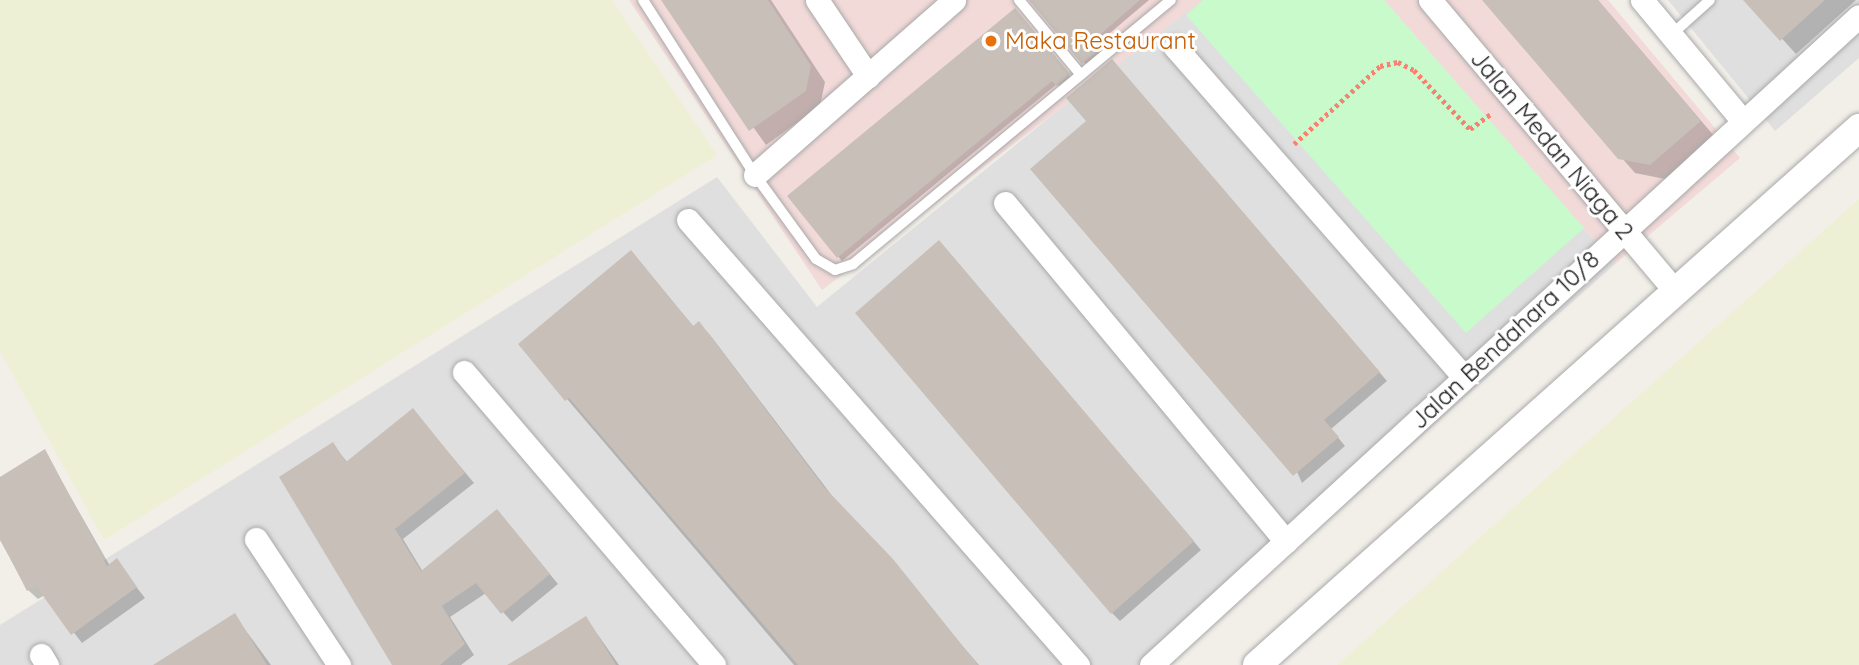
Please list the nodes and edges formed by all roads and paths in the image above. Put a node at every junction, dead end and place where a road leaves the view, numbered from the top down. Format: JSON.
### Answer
{"nodes":[{"id":1,"x":643,"y":0,"type":"edge"},
{"id":2,"x":817,"y":0,"type":"edge"},
{"id":3,"x":954,"y":0,"type":"edge"},
{"id":4,"x":1020,"y":0,"type":"edge"},
{"id":5,"x":1171,"y":0,"type":"edge"},
{"id":6,"x":1430,"y":0,"type":"edge"},
{"id":7,"x":1642,"y":0,"type":"edge"},
{"id":8,"x":1710,"y":0,"type":"edge"},
{"id":9,"x":1859,"y":16,"type":"edge"},
{"id":10,"x":1671,"y":35,"type":"junction"},
{"id":11,"x":1175,"y":47,"type":"dead end"},
{"id":12,"x":1081,"y":75,"type":"junction"},
{"id":13,"x":868,"y":76,"type":"junction"},
{"id":14,"x":1513,"y":99,"type":"junction"},
{"id":15,"x":1742,"y":120,"type":"junction"},
{"id":16,"x":1859,"y":128,"type":"edge"},
{"id":17,"x":1275,"y":161,"type":"junction"},
{"id":18,"x":755,"y":175,"type":"junction"},
{"id":19,"x":1005,"y":203,"type":"dead end"},
{"id":20,"x":688,"y":220,"type":"dead end"},
{"id":21,"x":1624,"y":230,"type":"junction"},
{"id":22,"x":1674,"y":289,"type":"junction"},
{"id":23,"x":464,"y":372,"type":"dead end"},
{"id":24,"x":1464,"y":377,"type":"junction"},
{"id":25,"x":256,"y":540,"type":"dead end"},
{"id":26,"x":1286,"y":542,"type":"junction"},
{"id":27,"x":339,"y":665,"type":"edge"},
{"id":28,"x":714,"y":665,"type":"edge"},
{"id":29,"x":1078,"y":665,"type":"edge"},
{"id":30,"x":1151,"y":665,"type":"edge"},
{"id":31,"x":1257,"y":665,"type":"edge"}],
"edges":[{"from":1,"to":18,"type":"lane"},
{"from":2,"to":13,"type":"street"},
{"from":3,"to":13,"type":"street"},
{"from":4,"to":12,"type":"lane"},
{"from":5,"to":12,"type":"lane"},
{"from":6,"to":14,"type":"street","name":"Jalan Medan Niaga 2"},
{"from":7,"to":10,"type":"street"},
{"from":8,"to":10,"type":"lane"},
{"from":9,"to":15,"type":"street","name":"Jalan Bendahara 10/8"},
{"from":10,"to":15,"type":"street"},
{"from":11,"to":17,"type":"street"},
{"from":12,"to":18,"type":"lane"},
{"from":13,"to":18,"type":"street"},
{"from":14,"to":17,"type":"path"},
{"from":14,"to":21,"type":"street","name":"Jalan Medan Niaga 2"},
{"from":15,"to":21,"type":"street","name":"Jalan Bendahara 10/8"},
{"from":16,"to":22,"type":"street"},
{"from":17,"to":24,"type":"street"},
{"from":19,"to":26,"type":"street"},
{"from":20,"to":29,"type":"street"},
{"from":21,"to":22,"type":"street","name":"Jalan Medan Niaga 2"},
{"from":21,"to":24,"type":"street","name":"Jalan Bendahara 10/8"},
{"from":22,"to":31,"type":"street"},
{"from":23,"to":28,"type":"street"},
{"from":24,"to":26,"type":"street","name":"Jalan Bendahara 10/8"},
{"from":25,"to":27,"type":"street"},
{"from":26,"to":30,"type":"street","name":"Jalan Bendahara 10/8"}]}
